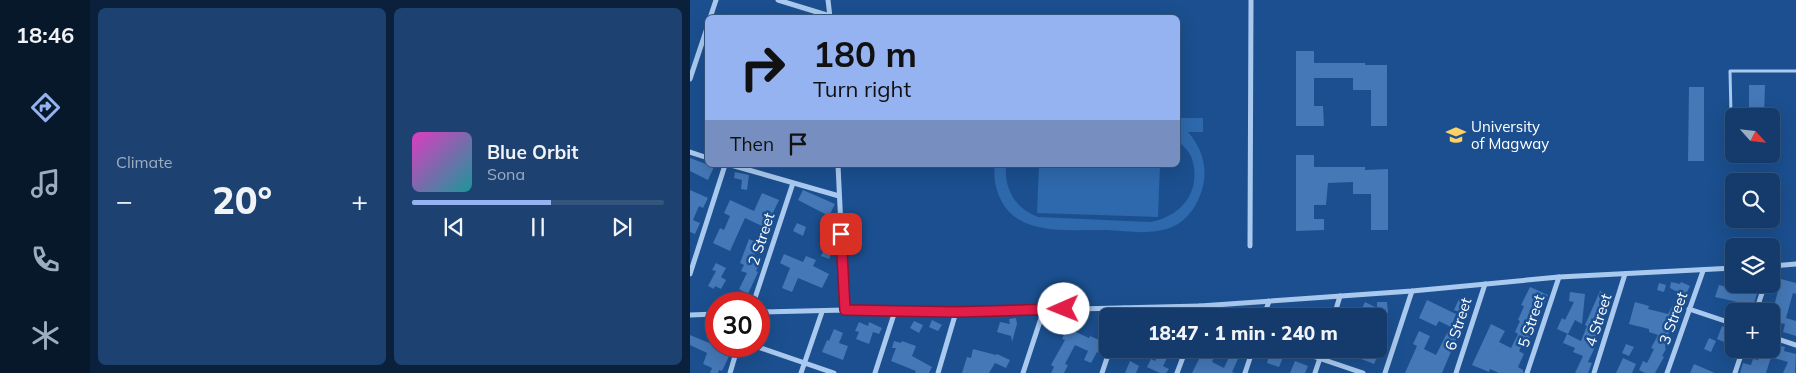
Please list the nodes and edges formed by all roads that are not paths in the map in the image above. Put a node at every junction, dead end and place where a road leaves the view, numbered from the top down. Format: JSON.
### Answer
{"nodes":[{"id":1,"x":716,"y":0,"type":"edge"},
{"id":2,"x":780,"y":0,"type":"edge"},
{"id":3,"x":828,"y":0,"type":"edge"},
{"id":4,"x":1251,"y":0,"type":"edge"},
{"id":5,"x":711,"y":15,"type":"edge"},
{"id":6,"x":824,"y":15,"type":"edge"},
{"id":7,"x":830,"y":15,"type":"edge"},
{"id":8,"x":705,"y":34,"type":"edge"},
{"id":9,"x":1796,"y":71,"type":"edge"},
{"id":10,"x":690,"y":79,"type":"edge"},
{"id":11,"x":1731,"y":108,"type":"edge"},
{"id":12,"x":690,"y":152,"type":"edge"},
{"id":13,"x":705,"y":157,"type":"edge"},
{"id":14,"x":724,"y":167,"type":"edge"},
{"id":15,"x":738,"y":167,"type":"edge"},
{"id":16,"x":838,"y":167,"type":"edge"},
{"id":17,"x":793,"y":183,"type":"junction"},
{"id":18,"x":840,"y":196,"type":"junction"},
{"id":19,"x":1250,"y":246,"type":"dead end"},
{"id":20,"x":1796,"y":264,"type":"edge"},
{"id":21,"x":1780,"y":265,"type":"edge"},
{"id":22,"x":1725,"y":269,"type":"edge"},
{"id":23,"x":1703,"y":271,"type":"junction"},
{"id":24,"x":690,"y":274,"type":"edge"},
{"id":25,"x":1625,"y":274,"type":"junction"},
{"id":26,"x":1559,"y":277,"type":"junction"},
{"id":27,"x":1485,"y":284,"type":"junction"},
{"id":28,"x":1412,"y":291,"type":"junction"},
{"id":29,"x":756,"y":292,"type":"edge"},
{"id":30,"x":1340,"y":296,"type":"junction"},
{"id":31,"x":1269,"y":301,"type":"junction"},
{"id":32,"x":1200,"y":306,"type":"junction"},
{"id":33,"x":1099,"y":308,"type":"edge"},
{"id":34,"x":1124,"y":308,"type":"edge"},
{"id":35,"x":1204,"y":308,"type":"edge"},
{"id":36,"x":1267,"y":308,"type":"edge"},
{"id":37,"x":1336,"y":308,"type":"edge"},
{"id":38,"x":1044,"y":309,"type":"junction"},
{"id":39,"x":845,"y":310,"type":"junction"},
{"id":40,"x":1689,"y":310,"type":"junction"},
{"id":41,"x":895,"y":311,"type":"junction"},
{"id":42,"x":770,"y":312,"type":"edge"},
{"id":43,"x":822,"y":312,"type":"junction"},
{"id":44,"x":956,"y":312,"type":"junction"},
{"id":45,"x":705,"y":314,"type":"edge"},
{"id":46,"x":690,"y":315,"type":"edge"},
{"id":47,"x":1725,"y":321,"type":"edge"},
{"id":48,"x":1780,"y":340,"type":"edge"},
{"id":49,"x":1796,"y":345,"type":"edge"},
{"id":50,"x":770,"y":351,"type":"edge"},
{"id":51,"x":735,"y":357,"type":"edge"},
{"id":52,"x":1107,"y":358,"type":"edge"},
{"id":53,"x":1183,"y":358,"type":"edge"},
{"id":54,"x":1250,"y":358,"type":"edge"},
{"id":55,"x":1320,"y":358,"type":"joint"},
{"id":56,"x":1740,"y":358,"type":"edge"},
{"id":57,"x":804,"y":363,"type":"junction"},
{"id":58,"x":730,"y":373,"type":"edge"},
{"id":59,"x":801,"y":373,"type":"edge"},
{"id":60,"x":834,"y":373,"type":"edge"},
{"id":61,"x":875,"y":373,"type":"edge"},
{"id":62,"x":938,"y":373,"type":"edge"},
{"id":63,"x":1023,"y":373,"type":"edge"},
{"id":64,"x":1102,"y":373,"type":"edge"},
{"id":65,"x":1178,"y":373,"type":"edge"},
{"id":66,"x":1245,"y":373,"type":"edge"},
{"id":67,"x":1315,"y":373,"type":"edge"},
{"id":68,"x":1363,"y":373,"type":"edge"},
{"id":69,"x":1385,"y":373,"type":"edge"},
{"id":70,"x":1456,"y":373,"type":"edge"},
{"id":71,"x":1528,"y":373,"type":"edge"},
{"id":72,"x":1594,"y":373,"type":"edge"},
{"id":73,"x":1666,"y":373,"type":"edge"},
{"id":74,"x":1735,"y":373,"type":"edge"}],
"edges":[{"from":1,"to":5,"type":"street"},
{"from":2,"to":6,"type":"street"},
{"from":3,"to":7,"type":"street"},
{"from":4,"to":19,"type":"street"},
{"from":8,"to":10,"type":"street"},
{"from":9,"to":11,"type":"lane"},
{"from":12,"to":13,"type":"street"},
{"from":14,"to":24,"type":"street"},
{"from":15,"to":17,"type":"street"},
{"from":16,"to":18,"type":"street"},
{"from":17,"to":18,"type":"street"},
{"from":17,"to":29,"type":"street","name":"2 Street"},
{"from":18,"to":39,"type":"street"},
{"from":20,"to":21,"type":"street"},
{"from":22,"to":23,"type":"street"},
{"from":23,"to":25,"type":"street"},
{"from":23,"to":40,"type":"street","name":"3 Street"},
{"from":25,"to":26,"type":"street"},
{"from":25,"to":72,"type":"street","name":"4 Street"},
{"from":26,"to":27,"type":"street"},
{"from":26,"to":71,"type":"street","name":"5 Street"},
{"from":27,"to":28,"type":"street"},
{"from":27,"to":70,"type":"street","name":"6 Street"},
{"from":28,"to":30,"type":"street"},
{"from":28,"to":69,"type":"street"},
{"from":30,"to":31,"type":"street"},
{"from":30,"to":37,"type":"street"},
{"from":31,"to":32,"type":"street"},
{"from":31,"to":36,"type":"street"},
{"from":32,"to":34,"type":"street"},
{"from":32,"to":35,"type":"street"},
{"from":33,"to":38,"type":"street"},
{"from":38,"to":44,"type":"street"},
{"from":38,"to":63,"type":"street"},
{"from":39,"to":41,"type":"street"},
{"from":39,"to":43,"type":"street"},
{"from":40,"to":47,"type":"street"},
{"from":40,"to":73,"type":"street","name":"3 Street"},
{"from":41,"to":44,"type":"street"},
{"from":41,"to":61,"type":"street"},
{"from":42,"to":43,"type":"street"},
{"from":43,"to":57,"type":"street"},
{"from":44,"to":62,"type":"street"},
{"from":45,"to":46,"type":"street"},
{"from":48,"to":49,"type":"street"},
{"from":50,"to":57,"type":"street"},
{"from":51,"to":58,"type":"street"},
{"from":52,"to":64,"type":"street"},
{"from":53,"to":65,"type":"street"},
{"from":54,"to":66,"type":"street"},
{"from":55,"to":67,"type":"street"},
{"from":55,"to":68,"type":"street"},
{"from":56,"to":74,"type":"street"},
{"from":57,"to":59,"type":"street"},
{"from":57,"to":60,"type":"street"}]}
